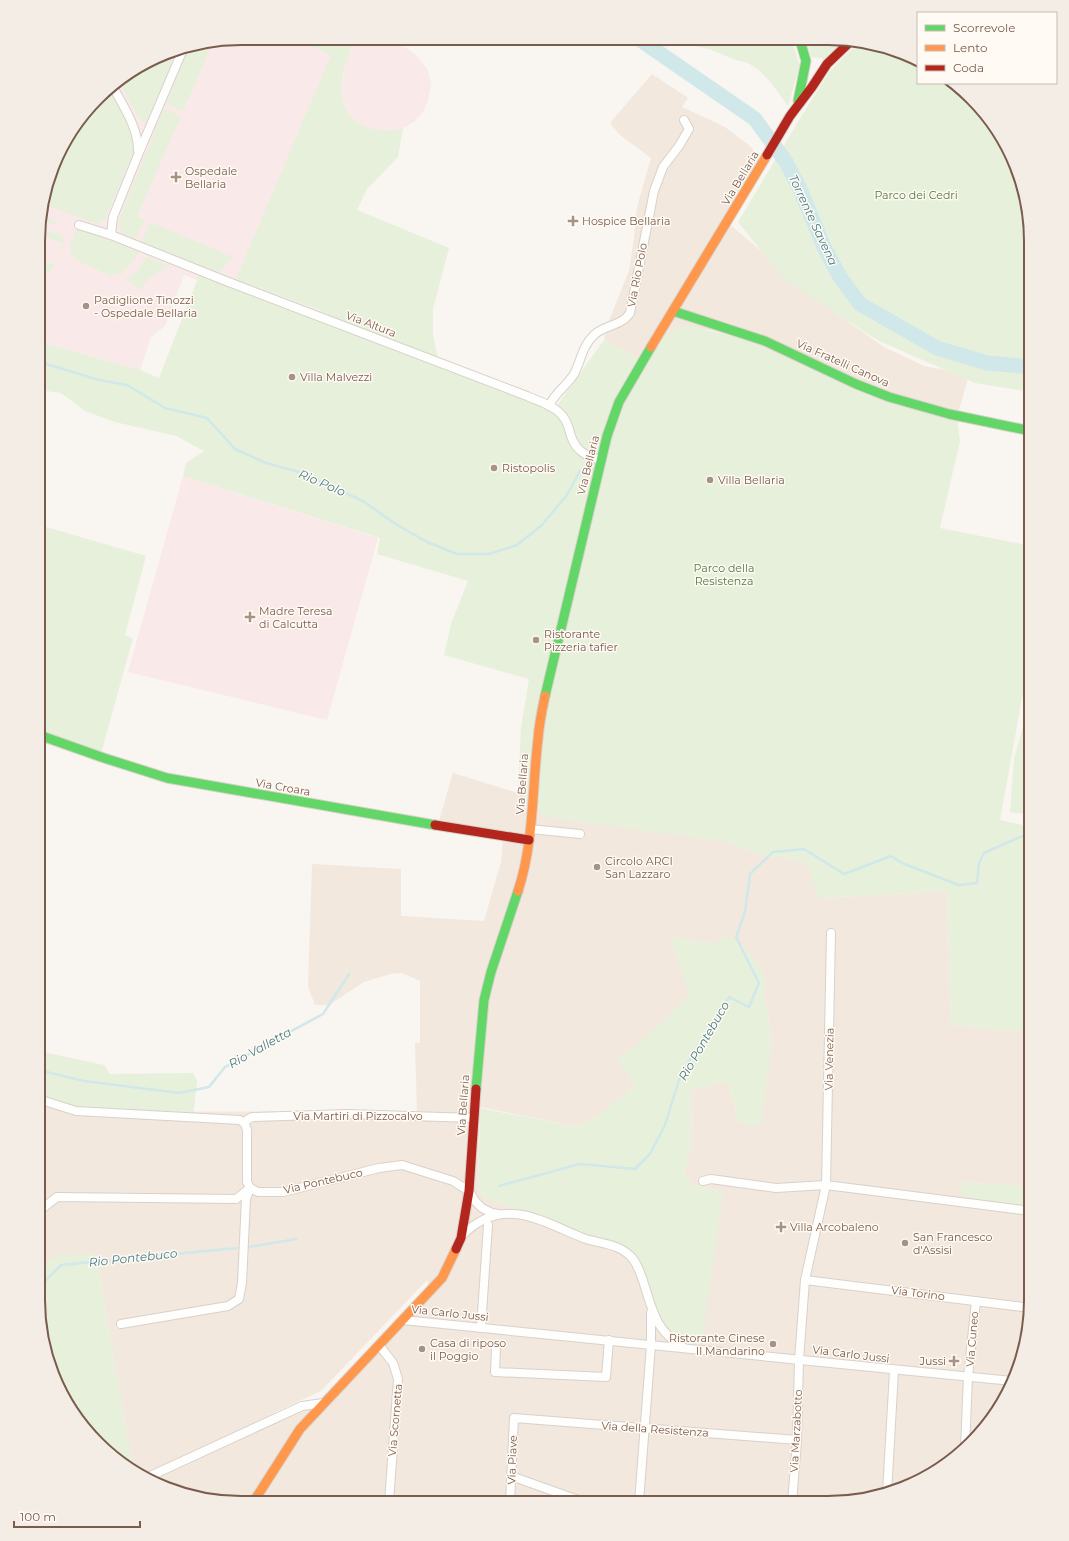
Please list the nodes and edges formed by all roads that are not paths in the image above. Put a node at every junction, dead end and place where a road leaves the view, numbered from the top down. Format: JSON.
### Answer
{"nodes":[{"id":1,"x":801,"y":45,"type":"edge"},
{"id":2,"x":846,"y":46,"type":"edge"},
{"id":3,"x":181,"y":54,"type":"edge"},
{"id":4,"x":115,"y":91,"type":"edge"},
{"id":5,"x":797,"y":105,"type":"junction"},
{"id":6,"x":130,"y":120,"type":"junction"},
{"id":7,"x":684,"y":120,"type":"dead end"},
{"id":8,"x":150,"y":126,"type":"junction"},
{"id":9,"x":138,"y":155,"type":"junction"},
{"id":10,"x":79,"y":225,"type":"dead end"},
{"id":11,"x":111,"y":234,"type":"junction"},
{"id":12,"x":673,"y":311,"type":"junction"},
{"id":13,"x":549,"y":406,"type":"junction"},
{"id":14,"x":1024,"y":430,"type":"edge"},
{"id":15,"x":600,"y":460,"type":"junction"},
{"id":16,"x":45,"y":737,"type":"edge"},
{"id":17,"x":530,"y":829,"type":"junction"},
{"id":18,"x":580,"y":834,"type":"dead end"},
{"id":19,"x":529,"y":840,"type":"junction"},
{"id":20,"x":831,"y":933,"type":"dead end"},
{"id":21,"x":45,"y":1101,"type":"edge"},
{"id":22,"x":474,"y":1118,"type":"junction"},
{"id":23,"x":244,"y":1122,"type":"junction"},
{"id":24,"x":703,"y":1181,"type":"dead end"},
{"id":25,"x":826,"y":1185,"type":"junction"},
{"id":26,"x":250,"y":1188,"type":"junction"},
{"id":27,"x":469,"y":1191,"type":"junction"},
{"id":28,"x":45,"y":1206,"type":"edge"},
{"id":29,"x":1024,"y":1210,"type":"edge"},
{"id":30,"x":498,"y":1214,"type":"junction"},
{"id":31,"x":488,"y":1225,"type":"dead end"},
{"id":32,"x":461,"y":1238,"type":"junction"},
{"id":33,"x":805,"y":1280,"type":"junction"},
{"id":34,"x":976,"y":1301,"type":"junction"},
{"id":35,"x":650,"y":1304,"type":"junction"},
{"id":36,"x":1024,"y":1307,"type":"edge"},
{"id":37,"x":403,"y":1320,"type":"junction"},
{"id":38,"x":121,"y":1324,"type":"dead end"},
{"id":39,"x":481,"y":1328,"type":"junction"},
{"id":40,"x":609,"y":1340,"type":"junction"},
{"id":41,"x":379,"y":1345,"type":"junction"},
{"id":42,"x":651,"y":1345,"type":"junction"},
{"id":43,"x":496,"y":1348,"type":"dead end"},
{"id":44,"x":687,"y":1350,"type":"junction"},
{"id":45,"x":799,"y":1360,"type":"junction"},
{"id":46,"x":894,"y":1371,"type":"junction"},
{"id":47,"x":968,"y":1377,"type":"junction"},
{"id":48,"x":1006,"y":1381,"type":"edge"},
{"id":49,"x":323,"y":1403,"type":"junction"},
{"id":50,"x":514,"y":1418,"type":"joint"},
{"id":51,"x":644,"y":1429,"type":"junction"},
{"id":52,"x":797,"y":1440,"type":"junction"},
{"id":53,"x":965,"y":1440,"type":"edge"},
{"id":54,"x":152,"y":1475,"type":"edge"},
{"id":55,"x":511,"y":1476,"type":"junction"},
{"id":56,"x":887,"y":1487,"type":"edge"},
{"id":57,"x":257,"y":1496,"type":"edge"},
{"id":58,"x":389,"y":1496,"type":"edge"},
{"id":59,"x":510,"y":1496,"type":"edge"},
{"id":60,"x":567,"y":1496,"type":"edge"},
{"id":61,"x":638,"y":1496,"type":"edge"},
{"id":62,"x":793,"y":1496,"type":"edge"}],
"edges":[{"from":1,"to":5,"type":"street"},
{"from":2,"to":5,"type":"street"},
{"from":3,"to":8,"type":"street"},
{"from":4,"to":6,"type":"street"},
{"from":5,"to":12,"type":"street","name":"Via Bellaria"},
{"from":6,"to":8,"type":"street"},
{"from":6,"to":9,"type":"street"},
{"from":7,"to":13,"type":"street","name":"Via Rio Polo"},
{"from":8,"to":9,"type":"street"},
{"from":9,"to":11,"type":"street"},
{"from":10,"to":11,"type":"street","name":"Via Altura"},
{"from":11,"to":13,"type":"street","name":"Via Altura"},
{"from":12,"to":14,"type":"street","name":"Via Fratelli Canova"},
{"from":12,"to":15,"type":"street","name":"Via Bellaria"},
{"from":13,"to":15,"type":"street","name":"Via Altura"},
{"from":15,"to":17,"type":"street","name":"Via Bellaria"},
{"from":16,"to":19,"type":"street","name":"Via Croara"},
{"from":17,"to":18,"type":"street","name":"Via Bellaria"},
{"from":17,"to":19,"type":"street","name":"Via Bellaria"},
{"from":19,"to":22,"type":"street","name":"Via Bellaria"},
{"from":20,"to":25,"type":"street","name":"Via Venezia"},
{"from":21,"to":23,"type":"street","name":"Via Martiri di Pizzocalvo"},
{"from":22,"to":23,"type":"street","name":"Via Martiri di Pizzocalvo"},
{"from":22,"to":27,"type":"street","name":"Via Bellaria"},
{"from":23,"to":26,"type":"street"},
{"from":24,"to":25,"type":"street"},
{"from":25,"to":29,"type":"street"},
{"from":25,"to":33,"type":"street","name":"Via Venezia"},
{"from":26,"to":27,"type":"street","name":"Via Pontebuco"},
{"from":26,"to":28,"type":"street"},
{"from":26,"to":38,"type":"street"},
{"from":27,"to":30,"type":"street","name":"Via Carlo Jussi"},
{"from":27,"to":32,"type":"street","name":"Via Bellaria"},
{"from":30,"to":32,"type":"street","name":"Via Carlo Jussi"},
{"from":30,"to":35,"type":"street","name":"Via Carlo Jussi"},
{"from":31,"to":39,"type":"street"},
{"from":32,"to":37,"type":"street","name":"Via Bellaria"},
{"from":33,"to":34,"type":"street","name":"Via Torino"},
{"from":33,"to":45,"type":"street","name":"Via Marzabotto"},
{"from":34,"to":36,"type":"street","name":"Via Torino"},
{"from":34,"to":47,"type":"street","name":"Via Cuneo"},
{"from":35,"to":42,"type":"street","name":"Via Carlo Jussi"},
{"from":35,"to":44,"type":"street","name":"Via Carlo Jussi"},
{"from":37,"to":39,"type":"street","name":"Via Carlo Jussi"},
{"from":37,"to":41,"type":"street","name":"Via Carlo Jussi"},
{"from":39,"to":40,"type":"street","name":"Via Carlo Jussi"},
{"from":40,"to":42,"type":"street","name":"Via Carlo Jussi"},
{"from":40,"to":43,"type":"street"},
{"from":41,"to":49,"type":"street","name":"Via Carlo Jussi"},
{"from":41,"to":58,"type":"street","name":"Via Scornetta"},
{"from":42,"to":44,"type":"street","name":"Via Carlo Jussi"},
{"from":42,"to":51,"type":"street"},
{"from":44,"to":45,"type":"street","name":"Via Carlo Jussi"},
{"from":45,"to":46,"type":"street","name":"Via Carlo Jussi"},
{"from":45,"to":52,"type":"street","name":"Via Marzabotto"},
{"from":46,"to":47,"type":"street","name":"Via Carlo Jussi"},
{"from":46,"to":56,"type":"street"},
{"from":47,"to":48,"type":"street","name":"Via Carlo Jussi"},
{"from":47,"to":53,"type":"street","name":"Via Cuneo"},
{"from":49,"to":54,"type":"street"},
{"from":49,"to":57,"type":"street","name":"Via Carlo Jussi"},
{"from":50,"to":51,"type":"street","name":"Via della Resistenza"},
{"from":50,"to":55,"type":"street","name":"Via Piave"},
{"from":51,"to":52,"type":"street","name":"Via della Resistenza"},
{"from":51,"to":61,"type":"street"},
{"from":52,"to":62,"type":"street","name":"Via Marzabotto"},
{"from":55,"to":59,"type":"street","name":"Via Piave"},
{"from":55,"to":60,"type":"street"}]}
